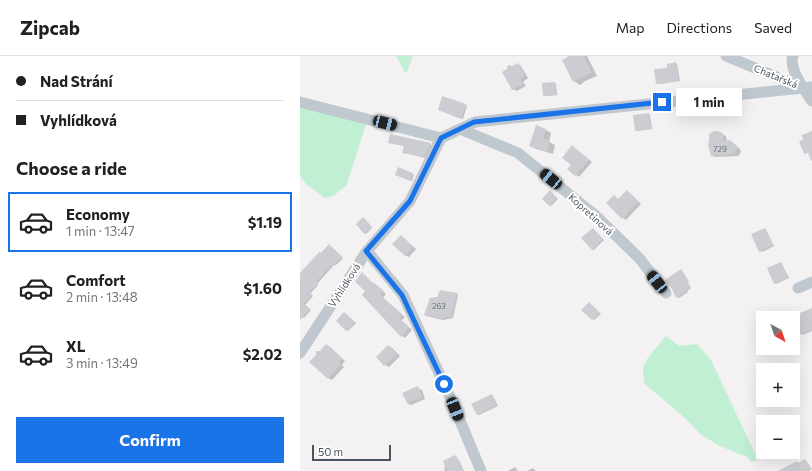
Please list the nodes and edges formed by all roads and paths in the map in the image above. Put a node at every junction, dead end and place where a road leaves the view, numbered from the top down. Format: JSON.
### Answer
{"nodes":[{"id":1,"x":726,"y":56,"type":"edge"},
{"id":2,"x":793,"y":56,"type":"edge"},
{"id":3,"x":808,"y":88,"type":"edge"},
{"id":4,"x":812,"y":101,"type":"edge"},
{"id":5,"x":300,"y":102,"type":"edge"},
{"id":6,"x":460,"y":129,"type":"junction"},
{"id":7,"x":441,"y":138,"type":"junction"},
{"id":8,"x":366,"y":251,"type":"junction"},
{"id":9,"x":812,"y":282,"type":"edge"},
{"id":10,"x":798,"y":288,"type":"dead end"},
{"id":11,"x":666,"y":293,"type":"dead end"},
{"id":12,"x":300,"y":353,"type":"edge"},
{"id":13,"x":481,"y":471,"type":"edge"}],
"edges":[{"from":1,"to":3,"type":"street","name":"Chatařská"},
{"from":2,"to":3,"type":"street"},
{"from":3,"to":4,"type":"street"},
{"from":3,"to":6,"type":"street"},
{"from":5,"to":7,"type":"street"},
{"from":6,"to":7,"type":"street"},
{"from":6,"to":11,"type":"street","name":"Kopretinová"},
{"from":7,"to":8,"type":"street","name":"Vyhlídková"},
{"from":8,"to":12,"type":"street","name":"Vyhlídková"},
{"from":8,"to":13,"type":"street"},
{"from":9,"to":10,"type":"street"}]}
